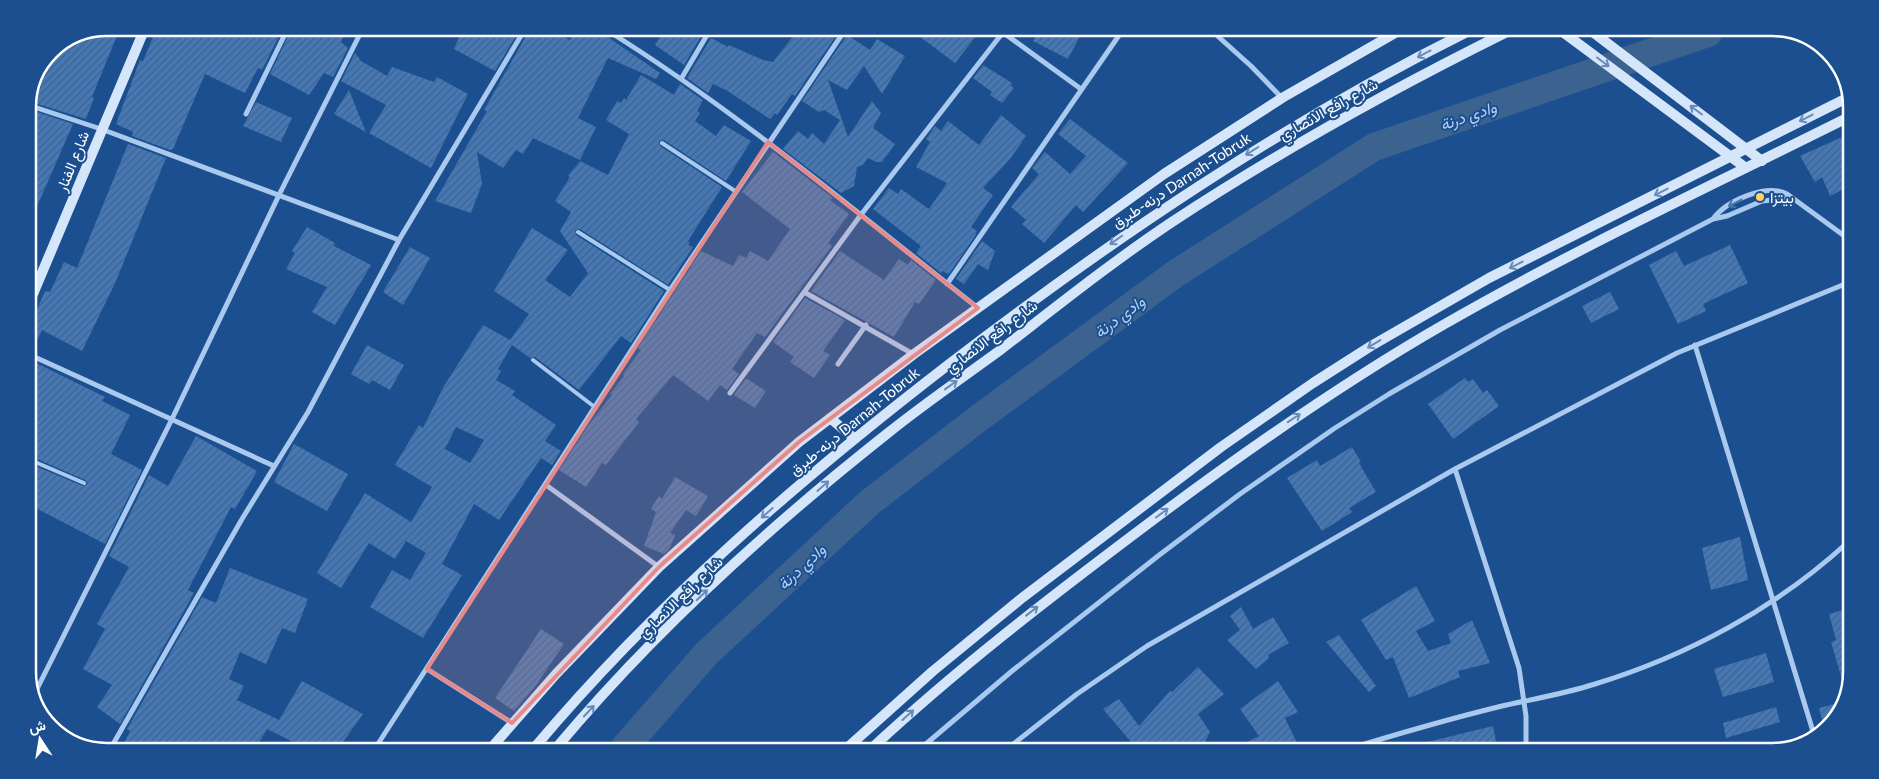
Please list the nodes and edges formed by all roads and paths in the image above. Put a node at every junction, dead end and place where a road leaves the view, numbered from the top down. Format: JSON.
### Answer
{"nodes":[{"id":1,"x":142,"y":36,"type":"edge"},
{"id":2,"x":284,"y":36,"type":"edge"},
{"id":3,"x":358,"y":36,"type":"edge"},
{"id":4,"x":521,"y":36,"type":"edge"},
{"id":5,"x":616,"y":36,"type":"edge"},
{"id":6,"x":706,"y":36,"type":"edge"},
{"id":7,"x":842,"y":36,"type":"edge"},
{"id":8,"x":998,"y":36,"type":"edge"},
{"id":9,"x":1009,"y":36,"type":"edge"},
{"id":10,"x":1118,"y":36,"type":"edge"},
{"id":11,"x":1218,"y":36,"type":"edge"},
{"id":12,"x":1390,"y":36,"type":"edge"},
{"id":13,"x":1460,"y":36,"type":"edge"},
{"id":14,"x":1499,"y":36,"type":"edge"},
{"id":15,"x":1568,"y":36,"type":"edge"},
{"id":16,"x":1598,"y":36,"type":"edge"},
{"id":17,"x":681,"y":79,"type":"junction"},
{"id":18,"x":1081,"y":89,"type":"junction"},
{"id":19,"x":1282,"y":98,"type":"junction"},
{"id":20,"x":1843,"y":100,"type":"edge"},
{"id":21,"x":36,"y":108,"type":"edge"},
{"id":22,"x":246,"y":114,"type":"dead end"},
{"id":23,"x":1843,"y":120,"type":"edge"},
{"id":24,"x":101,"y":128,"type":"junction"},
{"id":25,"x":768,"y":142,"type":"junction"},
{"id":26,"x":662,"y":143,"type":"dead end"},
{"id":27,"x":1746,"y":149,"type":"junction"},
{"id":28,"x":1730,"y":156,"type":"junction"},
{"id":29,"x":1762,"y":160,"type":"junction"},
{"id":30,"x":1746,"y":168,"type":"junction"},
{"id":31,"x":735,"y":191,"type":"junction"},
{"id":32,"x":280,"y":193,"type":"junction"},
{"id":33,"x":1792,"y":198,"type":"junction"},
{"id":34,"x":860,"y":216,"type":"junction"},
{"id":35,"x":1712,"y":219,"type":"junction"},
{"id":36,"x":578,"y":232,"type":"dead end"},
{"id":37,"x":1843,"y":235,"type":"edge"},
{"id":38,"x":399,"y":240,"type":"junction"},
{"id":39,"x":947,"y":284,"type":"junction"},
{"id":40,"x":1843,"y":285,"type":"edge"},
{"id":41,"x":36,"y":286,"type":"edge"},
{"id":42,"x":670,"y":290,"type":"junction"},
{"id":43,"x":804,"y":292,"type":"junction"},
{"id":44,"x":978,"y":308,"type":"junction"},
{"id":45,"x":866,"y":325,"type":"junction"},
{"id":46,"x":1695,"y":345,"type":"junction"},
{"id":47,"x":914,"y":354,"type":"junction"},
{"id":48,"x":36,"y":358,"type":"edge"},
{"id":49,"x":532,"y":360,"type":"dead end"},
{"id":50,"x":838,"y":364,"type":"dead end"},
{"id":51,"x":730,"y":393,"type":"dead end"},
{"id":52,"x":596,"y":408,"type":"junction"},
{"id":53,"x":830,"y":418,"type":"junction"},
{"id":54,"x":172,"y":419,"type":"junction"},
{"id":55,"x":854,"y":439,"type":"junction"},
{"id":56,"x":36,"y":462,"type":"edge"},
{"id":57,"x":274,"y":466,"type":"junction"},
{"id":58,"x":1455,"y":469,"type":"junction"},
{"id":59,"x":84,"y":483,"type":"dead end"},
{"id":60,"x":546,"y":484,"type":"junction"},
{"id":61,"x":1843,"y":546,"type":"edge"},
{"id":62,"x":659,"y":568,"type":"junction"},
{"id":63,"x":1773,"y":601,"type":"junction"},
{"id":64,"x":427,"y":669,"type":"junction"},
{"id":65,"x":38,"y":687,"type":"edge"},
{"id":66,"x":1524,"y":701,"type":"junction"},
{"id":67,"x":512,"y":723,"type":"junction"},
{"id":68,"x":1813,"y":730,"type":"edge"},
{"id":69,"x":114,"y":743,"type":"edge"},
{"id":70,"x":382,"y":743,"type":"edge"},
{"id":71,"x":495,"y":743,"type":"edge"},
{"id":72,"x":538,"y":743,"type":"edge"},
{"id":73,"x":561,"y":743,"type":"edge"},
{"id":74,"x":853,"y":743,"type":"edge"},
{"id":75,"x":878,"y":743,"type":"edge"},
{"id":76,"x":926,"y":743,"type":"edge"},
{"id":77,"x":1015,"y":743,"type":"edge"},
{"id":78,"x":1369,"y":743,"type":"edge"},
{"id":79,"x":1526,"y":743,"type":"edge"}],
"edges":[{"from":1,"to":24,"type":"street","name":"شارع الفنار"},
{"from":2,"to":22,"type":"street"},
{"from":3,"to":32,"type":"street"},
{"from":4,"to":38,"type":"street"},
{"from":5,"to":17,"type":"street"},
{"from":6,"to":17,"type":"street"},
{"from":7,"to":25,"type":"street"},
{"from":8,"to":34,"type":"street"},
{"from":9,"to":18,"type":"street"},
{"from":10,"to":18,"type":"street"},
{"from":11,"to":19,"type":"street"},
{"from":12,"to":19,"type":"street"},
{"from":13,"to":55,"type":"street","name":"درنه-طبرق Darnah-Tobruk","one_way":true},
{"from":73,"to":14,"type":"street","name":"شارع رافع الانصاري","one_way":true},
{"from":15,"to":28,"type":"street","one_way":true},
{"from":27,"to":16,"type":"street","one_way":true},
{"from":17,"to":25,"type":"street"},
{"from":18,"to":39,"type":"street"},
{"from":19,"to":44,"type":"street"},
{"from":20,"to":27,"type":"street","one_way":true},
{"from":21,"to":24,"type":"street"},
{"from":23,"to":29,"type":"street"},
{"from":24,"to":32,"type":"street"},
{"from":24,"to":41,"type":"street","name":"شارع الفنار"},
{"from":25,"to":31,"type":"street"},
{"from":25,"to":34,"type":"street"},
{"from":26,"to":31,"type":"lane"},
{"from":27,"to":28,"type":"street"},
{"from":27,"to":29,"type":"street"},
{"from":28,"to":30,"type":"street"},
{"from":28,"to":74,"type":"street","one_way":true},
{"from":29,"to":30,"type":"street"},
{"from":75,"to":30,"type":"street","one_way":true},
{"from":31,"to":42,"type":"street"},
{"from":32,"to":38,"type":"street"},
{"from":32,"to":54,"type":"street"},
{"from":33,"to":35,"type":"street"},
{"from":33,"to":35,"type":"street","one_way":true},
{"from":33,"to":37,"type":"street"},
{"from":34,"to":39,"type":"street"},
{"from":34,"to":43,"type":"street"},
{"from":35,"to":76,"type":"street"},
{"from":36,"to":42,"type":"lane"},
{"from":38,"to":57,"type":"street"},
{"from":39,"to":44,"type":"street"},
{"from":40,"to":46,"type":"street"},
{"from":42,"to":52,"type":"street"},
{"from":43,"to":45,"type":"street"},
{"from":43,"to":51,"type":"street"},
{"from":44,"to":47,"type":"street"},
{"from":45,"to":47,"type":"street"},
{"from":45,"to":50,"type":"street"},
{"from":46,"to":58,"type":"street"},
{"from":46,"to":63,"type":"street"},
{"from":47,"to":53,"type":"street"},
{"from":48,"to":54,"type":"street"},
{"from":49,"to":52,"type":"lane"},
{"from":52,"to":60,"type":"street"},
{"from":53,"to":55,"type":"street"},
{"from":53,"to":62,"type":"street"},
{"from":54,"to":57,"type":"street"},
{"from":54,"to":65,"type":"street"},
{"from":55,"to":72,"type":"street","name":"درنه-طبرق Darnah-Tobruk","one_way":true},
{"from":56,"to":59,"type":"lane"},
{"from":57,"to":69,"type":"street"},
{"from":58,"to":66,"type":"street"},
{"from":58,"to":77,"type":"street"},
{"from":60,"to":62,"type":"street"},
{"from":60,"to":64,"type":"street"},
{"from":61,"to":63,"type":"street"},
{"from":62,"to":67,"type":"street"},
{"from":63,"to":66,"type":"street"},
{"from":63,"to":68,"type":"street"},
{"from":64,"to":67,"type":"street"},
{"from":64,"to":70,"type":"street"},
{"from":66,"to":78,"type":"street"},
{"from":66,"to":79,"type":"street"},
{"from":67,"to":71,"type":"street"}]}
